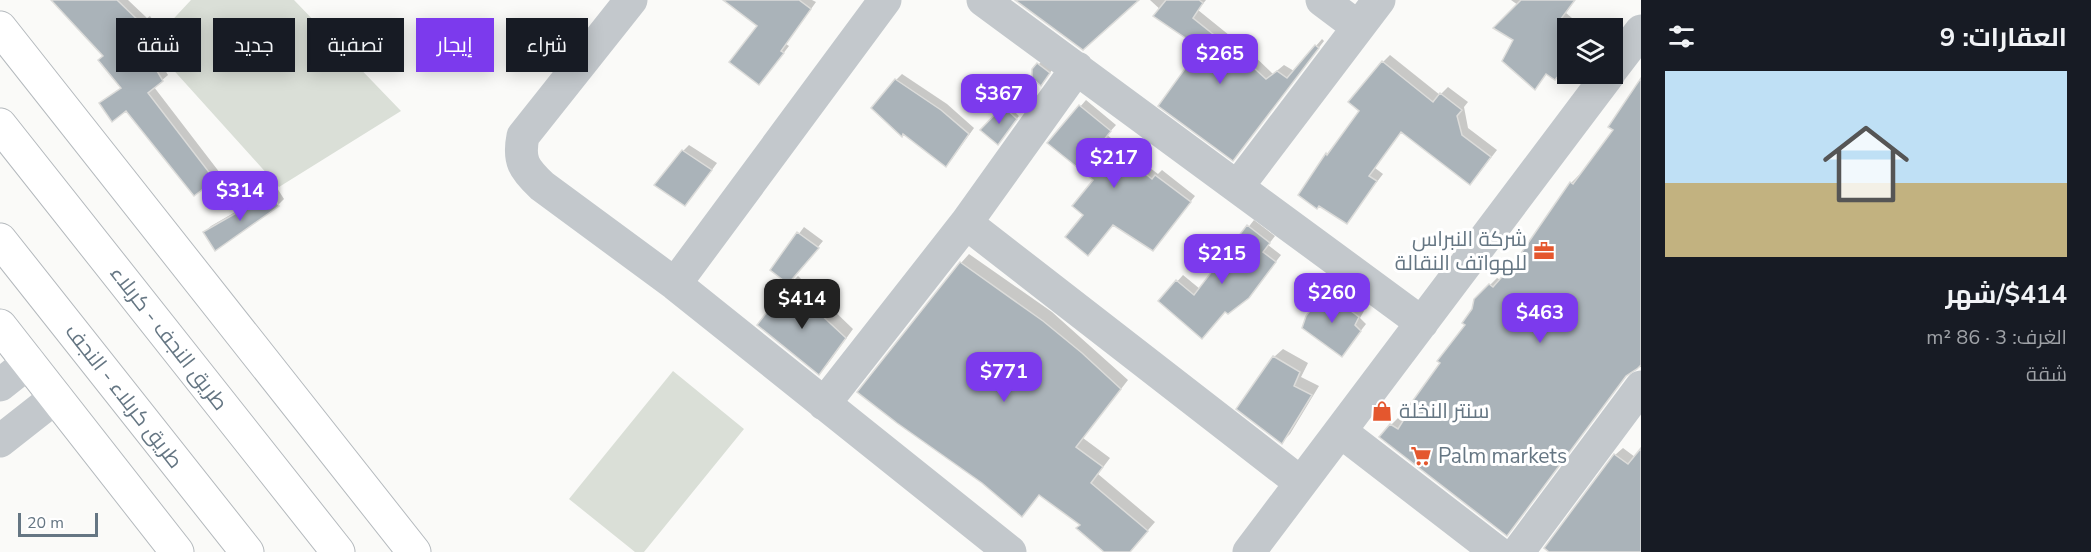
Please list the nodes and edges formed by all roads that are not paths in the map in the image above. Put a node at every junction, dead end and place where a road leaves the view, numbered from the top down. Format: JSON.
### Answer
{"nodes":[{"id":1,"x":885,"y":0,"type":"edge"},
{"id":2,"x":983,"y":0,"type":"edge"},
{"id":3,"x":1322,"y":0,"type":"edge"},
{"id":4,"x":1379,"y":0,"type":"edge"},
{"id":5,"x":626,"y":2,"type":"edge"},
{"id":6,"x":1358,"y":27,"type":"junction"},
{"id":7,"x":0,"y":28,"type":"edge"},
{"id":8,"x":1641,"y":31,"type":"edge"},
{"id":9,"x":1623,"y":55,"type":"edge"},
{"id":10,"x":1077,"y":69,"type":"junction"},
{"id":11,"x":1601,"y":84,"type":"edge"},
{"id":12,"x":0,"y":125,"type":"edge"},
{"id":13,"x":1239,"y":186,"type":"junction"},
{"id":14,"x":966,"y":223,"type":"junction"},
{"id":15,"x":0,"y":240,"type":"edge"},
{"id":16,"x":675,"y":284,"type":"junction"},
{"id":17,"x":1422,"y":322,"type":"junction"},
{"id":18,"x":0,"y":326,"type":"edge"},
{"id":19,"x":29,"y":362,"type":"junction"},
{"id":20,"x":0,"y":384,"type":"edge"},
{"id":21,"x":1641,"y":387,"type":"edge"},
{"id":22,"x":56,"y":397,"type":"junction"},
{"id":23,"x":825,"y":404,"type":"junction"},
{"id":24,"x":1340,"y":431,"type":"junction"},
{"id":25,"x":0,"y":441,"type":"edge"},
{"id":26,"x":1301,"y":483,"type":"junction"},
{"id":27,"x":177,"y":552,"type":"edge"},
{"id":28,"x":248,"y":552,"type":"edge"},
{"id":29,"x":338,"y":552,"type":"edge"},
{"id":30,"x":414,"y":552,"type":"edge"},
{"id":31,"x":1010,"y":552,"type":"edge"},
{"id":32,"x":1249,"y":552,"type":"edge"},
{"id":33,"x":1497,"y":552,"type":"edge"},
{"id":34,"x":1518,"y":552,"type":"edge"}],
"edges":[{"from":1,"to":16,"type":"street"},
{"from":2,"to":10,"type":"street"},
{"from":3,"to":6,"type":"street"},
{"from":4,"to":6,"type":"street"},
{"from":5,"to":16,"type":"street"},
{"from":6,"to":13,"type":"street"},
{"from":7,"to":30,"type":"main road"},
{"from":8,"to":9,"type":"street"},
{"from":10,"to":13,"type":"street"},
{"from":10,"to":14,"type":"street"},
{"from":11,"to":17,"type":"street"},
{"from":12,"to":29,"type":"main road","name":"طريق النجف - کربلاء"},
{"from":13,"to":17,"type":"street"},
{"from":14,"to":23,"type":"street"},
{"from":14,"to":26,"type":"street"},
{"from":15,"to":28,"type":"main road","name":"طريق کربلاء - النجف"},
{"from":16,"to":23,"type":"street"},
{"from":17,"to":24,"type":"street"},
{"from":18,"to":19,"type":"main road"},
{"from":19,"to":20,"type":"street"},
{"from":19,"to":22,"type":"main road"},
{"from":21,"to":34,"type":"street"},
{"from":22,"to":25,"type":"street"},
{"from":22,"to":27,"type":"main road"},
{"from":23,"to":31,"type":"street"},
{"from":24,"to":26,"type":"street"},
{"from":24,"to":33,"type":"street"},
{"from":26,"to":32,"type":"street"}]}
